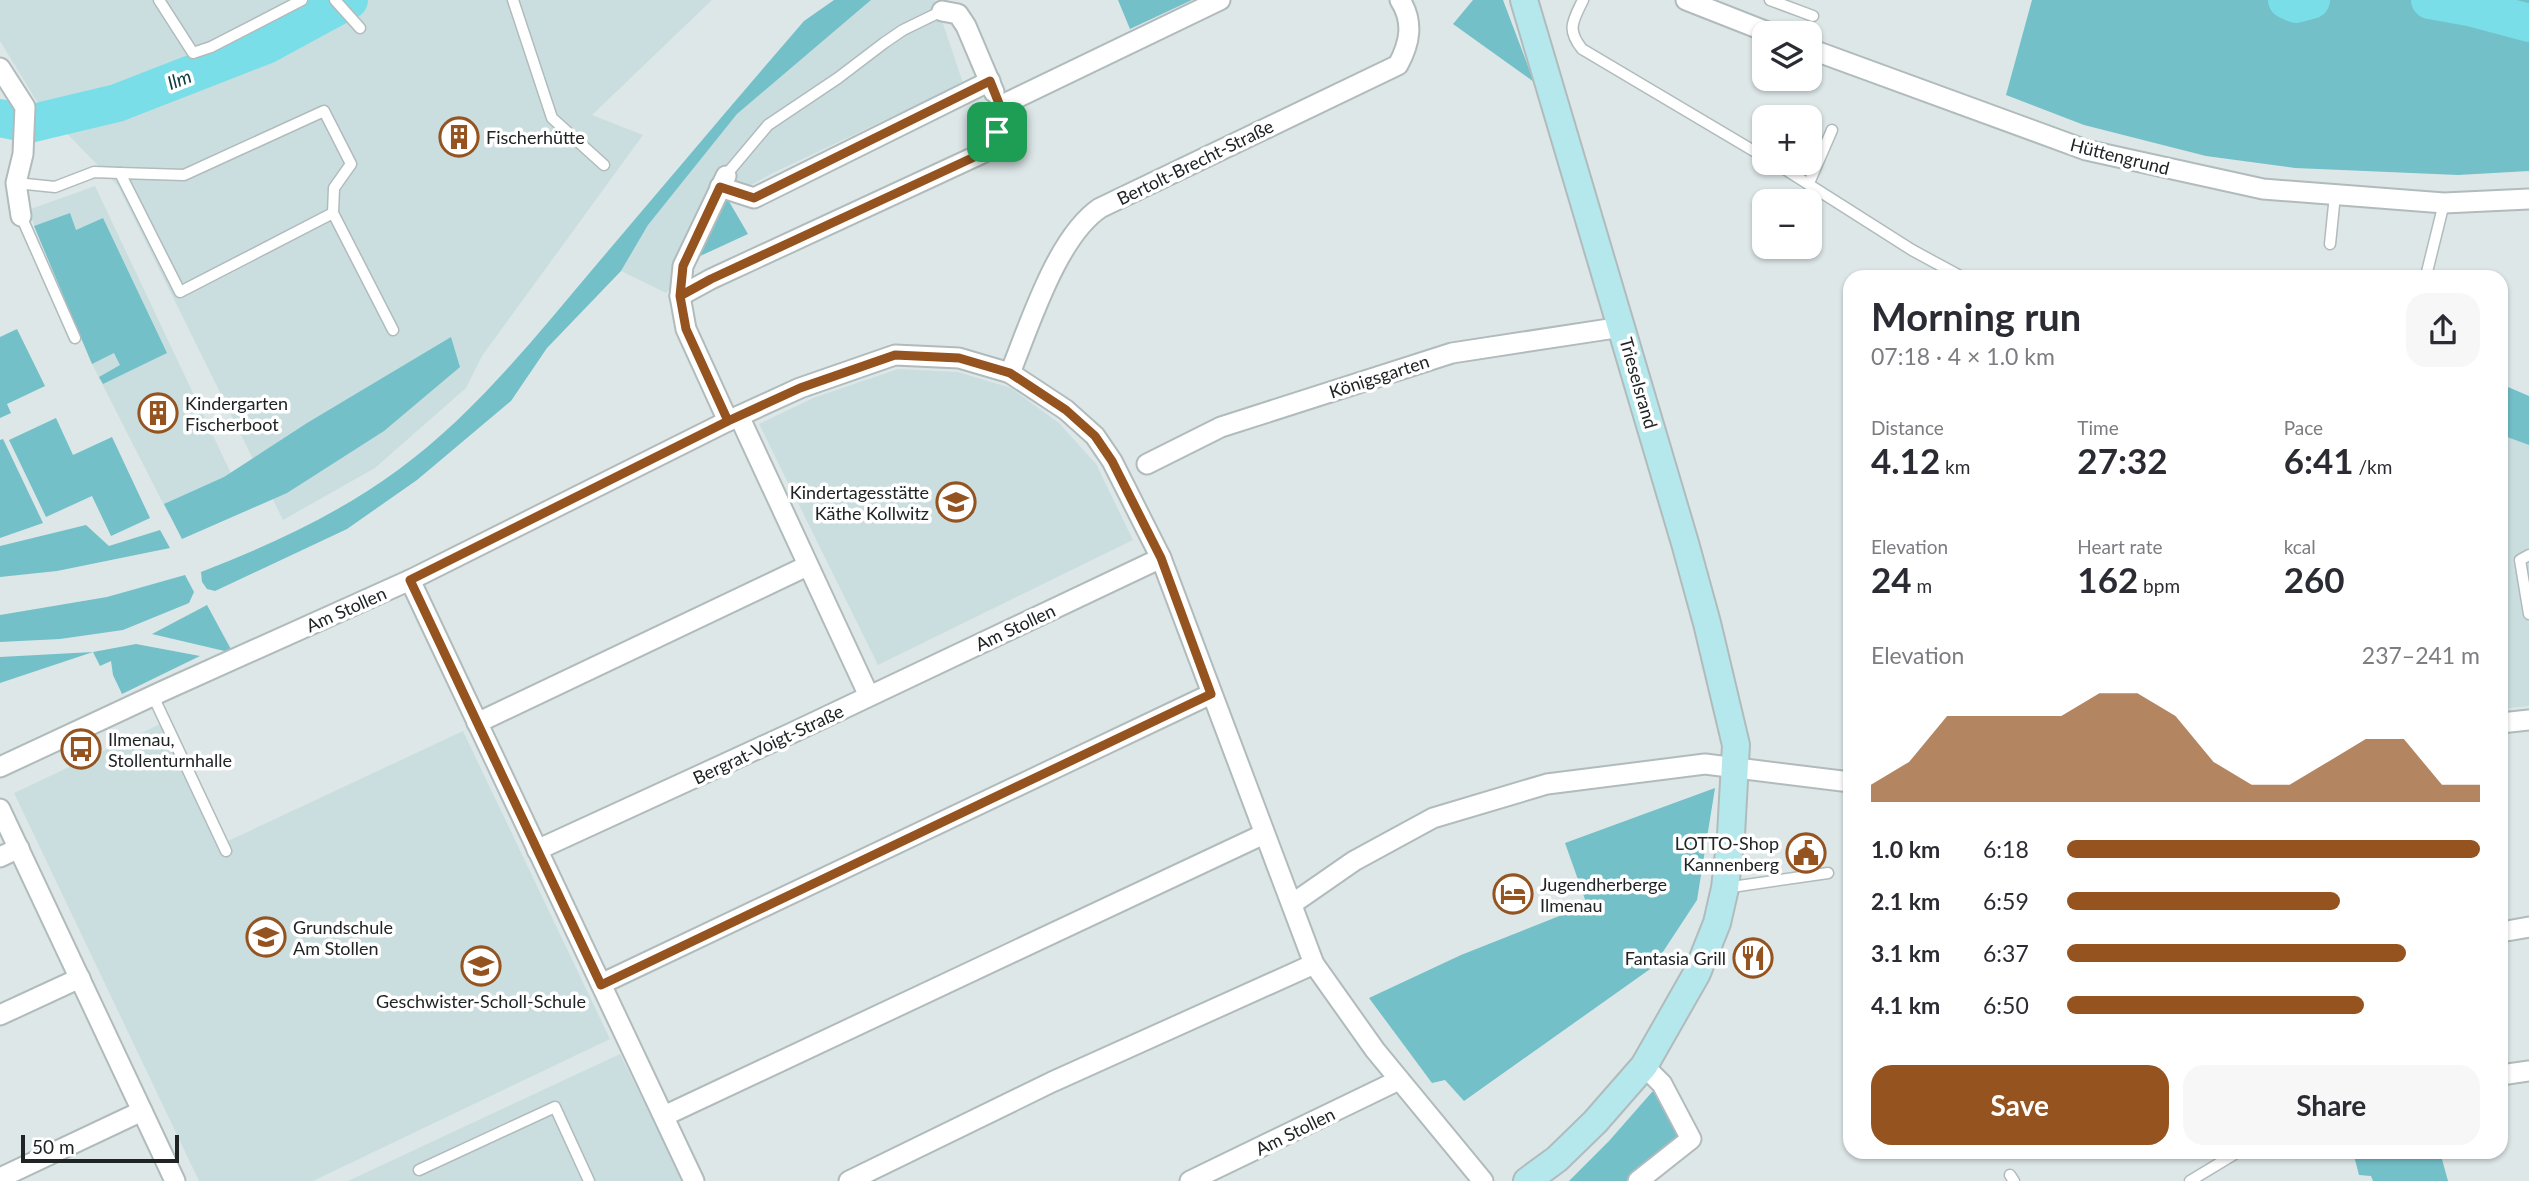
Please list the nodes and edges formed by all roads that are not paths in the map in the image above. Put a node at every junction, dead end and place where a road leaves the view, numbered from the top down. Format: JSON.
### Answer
{"nodes":[{"id":1,"x":159,"y":0,"type":"edge"},
{"id":2,"x":302,"y":0,"type":"edge"},
{"id":3,"x":335,"y":0,"type":"edge"},
{"id":4,"x":513,"y":0,"type":"edge"},
{"id":5,"x":1220,"y":0,"type":"edge"},
{"id":6,"x":1400,"y":0,"type":"edge"},
{"id":7,"x":1524,"y":0,"type":"edge"},
{"id":8,"x":1583,"y":0,"type":"edge"},
{"id":9,"x":1686,"y":0,"type":"edge"},
{"id":10,"x":1769,"y":0,"type":"edge"},
{"id":11,"x":942,"y":11,"type":"joint"},
{"id":12,"x":1813,"y":16,"type":"dead end"},
{"id":13,"x":357,"y":24,"type":"dead end"},
{"id":14,"x":1752,"y":26,"type":"edge"},
{"id":15,"x":1822,"y":53,"type":"edge"},
{"id":16,"x":0,"y":68,"type":"edge"},
{"id":17,"x":990,"y":81,"type":"junction"},
{"id":18,"x":1000,"y":106,"type":"junction"},
{"id":19,"x":1832,"y":130,"type":"dead end"},
{"id":20,"x":1752,"y":150,"type":"edge"},
{"id":21,"x":604,"y":165,"type":"dead end"},
{"id":22,"x":120,"y":173,"type":"junction"},
{"id":23,"x":1795,"y":175,"type":"edge"},
{"id":24,"x":723,"y":181,"type":"junction"},
{"id":25,"x":16,"y":183,"type":"junction"},
{"id":26,"x":1809,"y":183,"type":"junction"},
{"id":27,"x":2336,"y":195,"type":"junction"},
{"id":28,"x":2529,"y":199,"type":"edge"},
{"id":29,"x":2444,"y":203,"type":"junction"},
{"id":30,"x":333,"y":213,"type":"junction"},
{"id":31,"x":21,"y":216,"type":"joint"},
{"id":32,"x":2330,"y":244,"type":"dead end"},
{"id":33,"x":1949,"y":270,"type":"edge"},
{"id":34,"x":2427,"y":270,"type":"edge"},
{"id":35,"x":680,"y":296,"type":"junction"},
{"id":36,"x":1622,"y":327,"type":"junction"},
{"id":37,"x":393,"y":330,"type":"dead end"},
{"id":38,"x":75,"y":338,"type":"dead end"},
{"id":39,"x":1010,"y":373,"type":"junction"},
{"id":40,"x":733,"y":418,"type":"junction"},
{"id":41,"x":1147,"y":464,"type":"dead end"},
{"id":42,"x":2529,"y":555,"type":"edge"},
{"id":43,"x":1161,"y":558,"type":"junction"},
{"id":44,"x":807,"y":566,"type":"junction"},
{"id":45,"x":410,"y":580,"type":"junction"},
{"id":46,"x":2529,"y":614,"type":"edge"},
{"id":47,"x":1211,"y":694,"type":"junction"},
{"id":48,"x":153,"y":696,"type":"junction"},
{"id":49,"x":869,"y":696,"type":"junction"},
{"id":50,"x":2529,"y":720,"type":"edge"},
{"id":51,"x":2508,"y":722,"type":"edge"},
{"id":52,"x":477,"y":723,"type":"junction"},
{"id":53,"x":0,"y":767,"type":"edge"},
{"id":54,"x":1736,"y":769,"type":"junction"},
{"id":55,"x":1843,"y":781,"type":"edge"},
{"id":56,"x":0,"y":809,"type":"edge"},
{"id":57,"x":1264,"y":834,"type":"junction"},
{"id":58,"x":19,"y":848,"type":"junction"},
{"id":59,"x":537,"y":850,"type":"junction"},
{"id":60,"x":226,"y":851,"type":"dead end"},
{"id":61,"x":0,"y":857,"type":"edge"},
{"id":62,"x":1828,"y":873,"type":"dead end"},
{"id":63,"x":1725,"y":888,"type":"junction"},
{"id":64,"x":1292,"y":904,"type":"junction"},
{"id":65,"x":2529,"y":927,"type":"edge"},
{"id":66,"x":2508,"y":931,"type":"edge"},
{"id":67,"x":1314,"y":964,"type":"junction"},
{"id":68,"x":80,"y":978,"type":"junction"},
{"id":69,"x":601,"y":985,"type":"junction"},
{"id":70,"x":0,"y":1015,"type":"edge"},
{"id":71,"x":1644,"y":1066,"type":"junction"},
{"id":72,"x":2529,"y":1071,"type":"edge"},
{"id":73,"x":2508,"y":1074,"type":"edge"},
{"id":74,"x":1399,"y":1080,"type":"junction"},
{"id":75,"x":142,"y":1111,"type":"junction"},
{"id":76,"x":664,"y":1116,"type":"junction"},
{"id":77,"x":2226,"y":1159,"type":"edge"},
{"id":78,"x":419,"y":1170,"type":"dead end"},
{"id":79,"x":0,"y":1178,"type":"edge"},
{"id":80,"x":175,"y":1181,"type":"edge"},
{"id":81,"x":589,"y":1181,"type":"edge"},
{"id":82,"x":694,"y":1181,"type":"edge"},
{"id":83,"x":849,"y":1181,"type":"edge"},
{"id":84,"x":1190,"y":1181,"type":"edge"},
{"id":85,"x":1483,"y":1181,"type":"edge"},
{"id":86,"x":1527,"y":1181,"type":"edge"},
{"id":87,"x":1637,"y":1181,"type":"edge"},
{"id":88,"x":2190,"y":1181,"type":"edge"}],
"edges":[{"from":1,"to":2,"type":"lane"},
{"from":3,"to":13,"type":"lane"},
{"from":4,"to":21,"type":"lane"},
{"from":5,"to":18,"type":"street"},
{"from":6,"to":39,"type":"street","name":"Bertolt-Brecht-Straße"},
{"from":7,"to":36,"type":"street","name":"Trieselsrand"},
{"from":8,"to":20,"type":"lane"},
{"from":9,"to":14,"type":"street"},
{"from":10,"to":12,"type":"lane"},
{"from":11,"to":17,"type":"street"},
{"from":11,"to":24,"type":"lane"},
{"from":15,"to":27,"type":"street","name":"Hüttengrund"},
{"from":16,"to":25,"type":"street"},
{"from":17,"to":18,"type":"street"},
{"from":17,"to":24,"type":"street"},
{"from":18,"to":35,"type":"street"},
{"from":19,"to":26,"type":"lane"},
{"from":22,"to":25,"type":"lane"},
{"from":22,"to":30,"type":"lane"},
{"from":22,"to":30,"type":"lane"},
{"from":23,"to":26,"type":"lane"},
{"from":24,"to":35,"type":"street"},
{"from":25,"to":31,"type":"street"},
{"from":26,"to":33,"type":"lane"},
{"from":27,"to":29,"type":"street","name":"Hüttengrund"},
{"from":27,"to":32,"type":"lane"},
{"from":28,"to":29,"type":"street","name":"Hüttengrund"},
{"from":29,"to":34,"type":"lane"},
{"from":30,"to":37,"type":"lane"},
{"from":31,"to":38,"type":"lane"},
{"from":35,"to":40,"type":"street"},
{"from":36,"to":41,"type":"street","name":"Königsgarten"},
{"from":36,"to":54,"type":"street","name":"Trieselsrand"},
{"from":39,"to":40,"type":"street","name":"Am Stollen"},
{"from":39,"to":43,"type":"street","name":"Am Stollen"},
{"from":40,"to":44,"type":"street"},
{"from":40,"to":45,"type":"street","name":"Am Stollen"},
{"from":42,"to":46,"type":"lane"},
{"from":43,"to":47,"type":"street","name":"Am Stollen"},
{"from":43,"to":49,"type":"street","name":"Am Stollen"},
{"from":44,"to":49,"type":"street"},
{"from":44,"to":52,"type":"street"},
{"from":45,"to":48,"type":"street","name":"Am Stollen"},
{"from":45,"to":52,"type":"street"},
{"from":47,"to":57,"type":"street","name":"Am Stollen"},
{"from":47,"to":69,"type":"street"},
{"from":48,"to":53,"type":"street","name":"Am Stollen"},
{"from":48,"to":60,"type":"lane"},
{"from":49,"to":59,"type":"street","name":"Bergrat-Voigt-Straße"},
{"from":50,"to":51,"type":"street"},
{"from":52,"to":59,"type":"street"},
{"from":54,"to":55,"type":"street"},
{"from":54,"to":63,"type":"street","name":"Trieselsrand"},
{"from":54,"to":64,"type":"street"},
{"from":56,"to":58,"type":"street"},
{"from":57,"to":64,"type":"street","name":"Am Stollen"},
{"from":57,"to":76,"type":"street"},
{"from":58,"to":61,"type":"street"},
{"from":58,"to":68,"type":"street"},
{"from":59,"to":69,"type":"street"},
{"from":62,"to":63,"type":"lane"},
{"from":63,"to":71,"type":"street","name":"Trieselsrand"},
{"from":64,"to":67,"type":"street","name":"Am Stollen"},
{"from":65,"to":66,"type":"street"},
{"from":67,"to":74,"type":"street","name":"Am Stollen"},
{"from":67,"to":83,"type":"street"},
{"from":68,"to":70,"type":"street"},
{"from":68,"to":75,"type":"street"},
{"from":69,"to":76,"type":"street"},
{"from":71,"to":86,"type":"street","name":"Trieselsrand"},
{"from":71,"to":87,"type":"street"},
{"from":72,"to":73,"type":"street"},
{"from":74,"to":84,"type":"street","name":"Am Stollen"},
{"from":74,"to":85,"type":"street","name":"Am Stollen"},
{"from":75,"to":79,"type":"street"},
{"from":75,"to":80,"type":"street"},
{"from":76,"to":82,"type":"street"},
{"from":77,"to":88,"type":"lane"},
{"from":78,"to":81,"type":"lane"}]}
